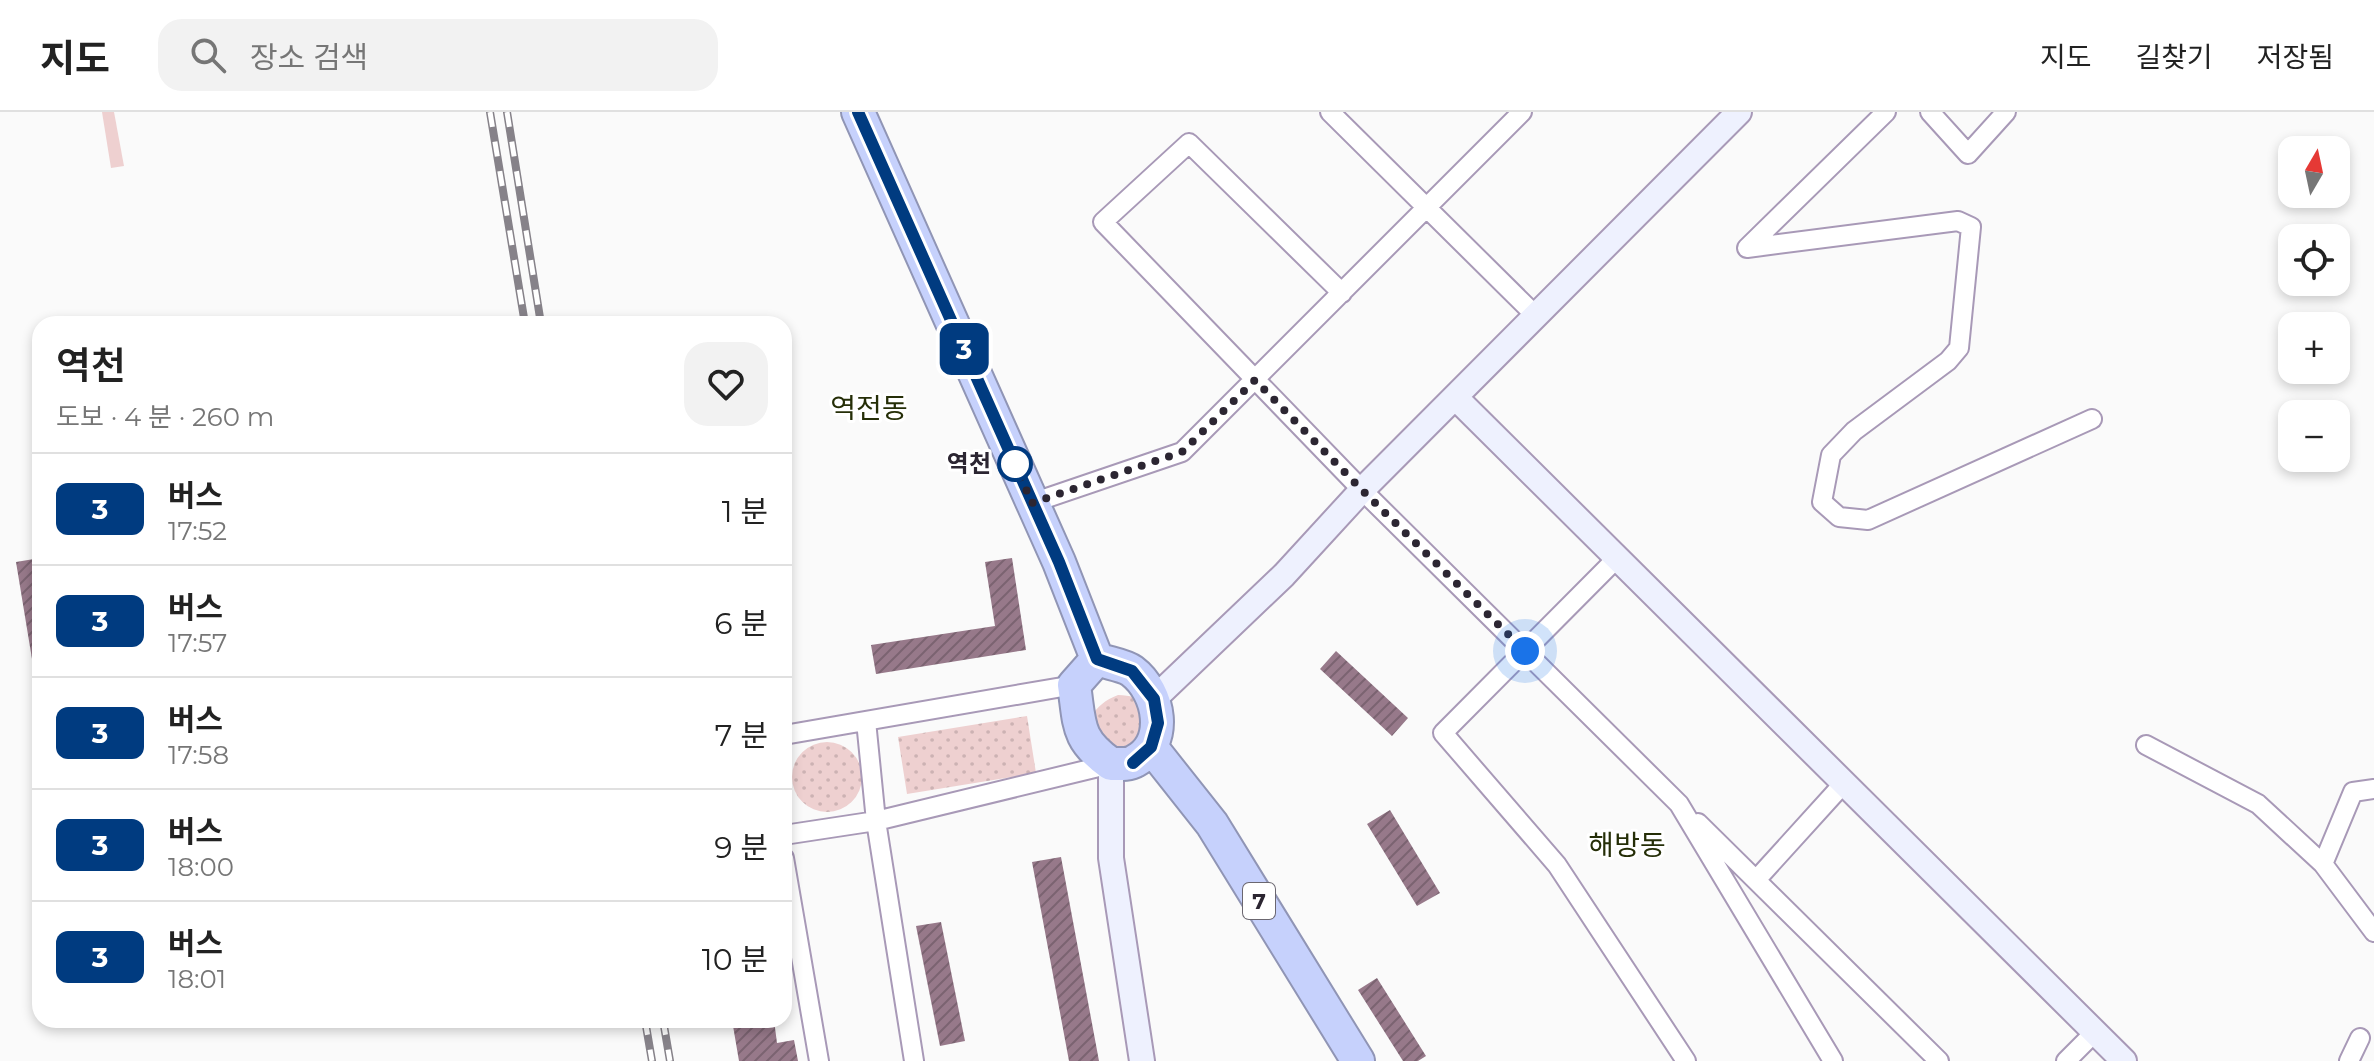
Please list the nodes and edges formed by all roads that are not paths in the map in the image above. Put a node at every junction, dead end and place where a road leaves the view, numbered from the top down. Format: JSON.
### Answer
{"nodes":[{"id":1,"x":858,"y":112,"type":"edge"},
{"id":2,"x":1330,"y":112,"type":"edge"},
{"id":3,"x":1522,"y":112,"type":"edge"},
{"id":4,"x":1739,"y":112,"type":"edge"},
{"id":5,"x":1886,"y":112,"type":"edge"},
{"id":6,"x":1930,"y":112,"type":"edge"},
{"id":7,"x":2006,"y":112,"type":"edge"},
{"id":8,"x":1427,"y":208,"type":"junction"},
{"id":9,"x":1342,"y":293,"type":"junction"},
{"id":10,"x":1536,"y":316,"type":"junction"},
{"id":11,"x":1255,"y":380,"type":"junction"},
{"id":12,"x":1455,"y":397,"type":"junction"},
{"id":13,"x":2092,"y":419,"type":"dead end"},
{"id":14,"x":1362,"y":490,"type":"junction"},
{"id":15,"x":1032,"y":503,"type":"junction"},
{"id":16,"x":1617,"y":558,"type":"junction"},
{"id":17,"x":1525,"y":651,"type":"junction"},
{"id":18,"x":1097,"y":659,"type":"junction"},
{"id":19,"x":1074,"y":685,"type":"junction"},
{"id":20,"x":1154,"y":699,"type":"junction"},
{"id":21,"x":866,"y":721,"type":"junction"},
{"id":22,"x":792,"y":734,"type":"edge"},
{"id":23,"x":2146,"y":745,"type":"dead end"},
{"id":24,"x":1151,"y":747,"type":"junction"},
{"id":25,"x":1111,"y":764,"type":"junction"},
{"id":26,"x":1844,"y":783,"type":"junction"},
{"id":27,"x":2374,"y":789,"type":"edge"},
{"id":28,"x":1679,"y":804,"type":"junction"},
{"id":29,"x":876,"y":821,"type":"junction"},
{"id":30,"x":792,"y":834,"type":"edge"},
{"id":31,"x":2323,"y":864,"type":"junction"},
{"id":32,"x":1756,"y":880,"type":"junction"},
{"id":33,"x":2374,"y":899,"type":"edge"},
{"id":34,"x":792,"y":904,"type":"edge"},
{"id":35,"x":2358,"y":910,"type":"junction"},
{"id":36,"x":2374,"y":932,"type":"edge"},
{"id":37,"x":2095,"y":1032,"type":"junction"},
{"id":38,"x":2360,"y":1038,"type":"dead end"},
{"id":39,"x":819,"y":1061,"type":"edge"},
{"id":40,"x":914,"y":1061,"type":"edge"},
{"id":41,"x":1142,"y":1061,"type":"edge"},
{"id":42,"x":1358,"y":1061,"type":"edge"},
{"id":43,"x":1686,"y":1061,"type":"edge"},
{"id":44,"x":1833,"y":1061,"type":"edge"},
{"id":45,"x":1939,"y":1061,"type":"edge"},
{"id":46,"x":2066,"y":1061,"type":"edge"},
{"id":47,"x":2124,"y":1061,"type":"edge"},
{"id":48,"x":2349,"y":1061,"type":"edge"}],
"edges":[{"from":1,"to":15,"type":"highway"},
{"from":2,"to":8,"type":"street"},
{"from":3,"to":8,"type":"street"},
{"from":4,"to":10,"type":"street"},
{"from":5,"to":13,"type":"street"},
{"from":6,"to":7,"type":"street"},
{"from":8,"to":9,"type":"street"},
{"from":8,"to":10,"type":"street"},
{"from":9,"to":11,"type":"street"},
{"from":9,"to":11,"type":"street"},
{"from":10,"to":12,"type":"street"},
{"from":11,"to":14,"type":"street"},
{"from":11,"to":15,"type":"street"},
{"from":12,"to":14,"type":"street"},
{"from":12,"to":16,"type":"street"},
{"from":14,"to":17,"type":"street"},
{"from":14,"to":20,"type":"street"},
{"from":15,"to":18,"type":"highway"},
{"from":16,"to":17,"type":"street"},
{"from":16,"to":26,"type":"street"},
{"from":17,"to":28,"type":"street"},
{"from":17,"to":43,"type":"street"},
{"from":18,"to":19,"type":"highway"},
{"from":18,"to":20,"type":"highway"},
{"from":19,"to":21,"type":"street"},
{"from":19,"to":25,"type":"highway"},
{"from":20,"to":24,"type":"highway"},
{"from":21,"to":22,"type":"street"},
{"from":21,"to":29,"type":"street"},
{"from":23,"to":31,"type":"street"},
{"from":24,"to":25,"type":"highway"},
{"from":24,"to":42,"type":"highway","number":"7"},
{"from":25,"to":29,"type":"street"},
{"from":25,"to":41,"type":"street"},
{"from":26,"to":32,"type":"street"},
{"from":26,"to":37,"type":"street"},
{"from":27,"to":31,"type":"street"},
{"from":28,"to":32,"type":"street"},
{"from":28,"to":44,"type":"street"},
{"from":29,"to":30,"type":"street"},
{"from":29,"to":40,"type":"street"},
{"from":31,"to":35,"type":"street"},
{"from":32,"to":45,"type":"street"},
{"from":33,"to":35,"type":"street"},
{"from":34,"to":39,"type":"street"},
{"from":35,"to":36,"type":"street"},
{"from":37,"to":46,"type":"street"},
{"from":37,"to":47,"type":"street"},
{"from":38,"to":48,"type":"street"}]}
